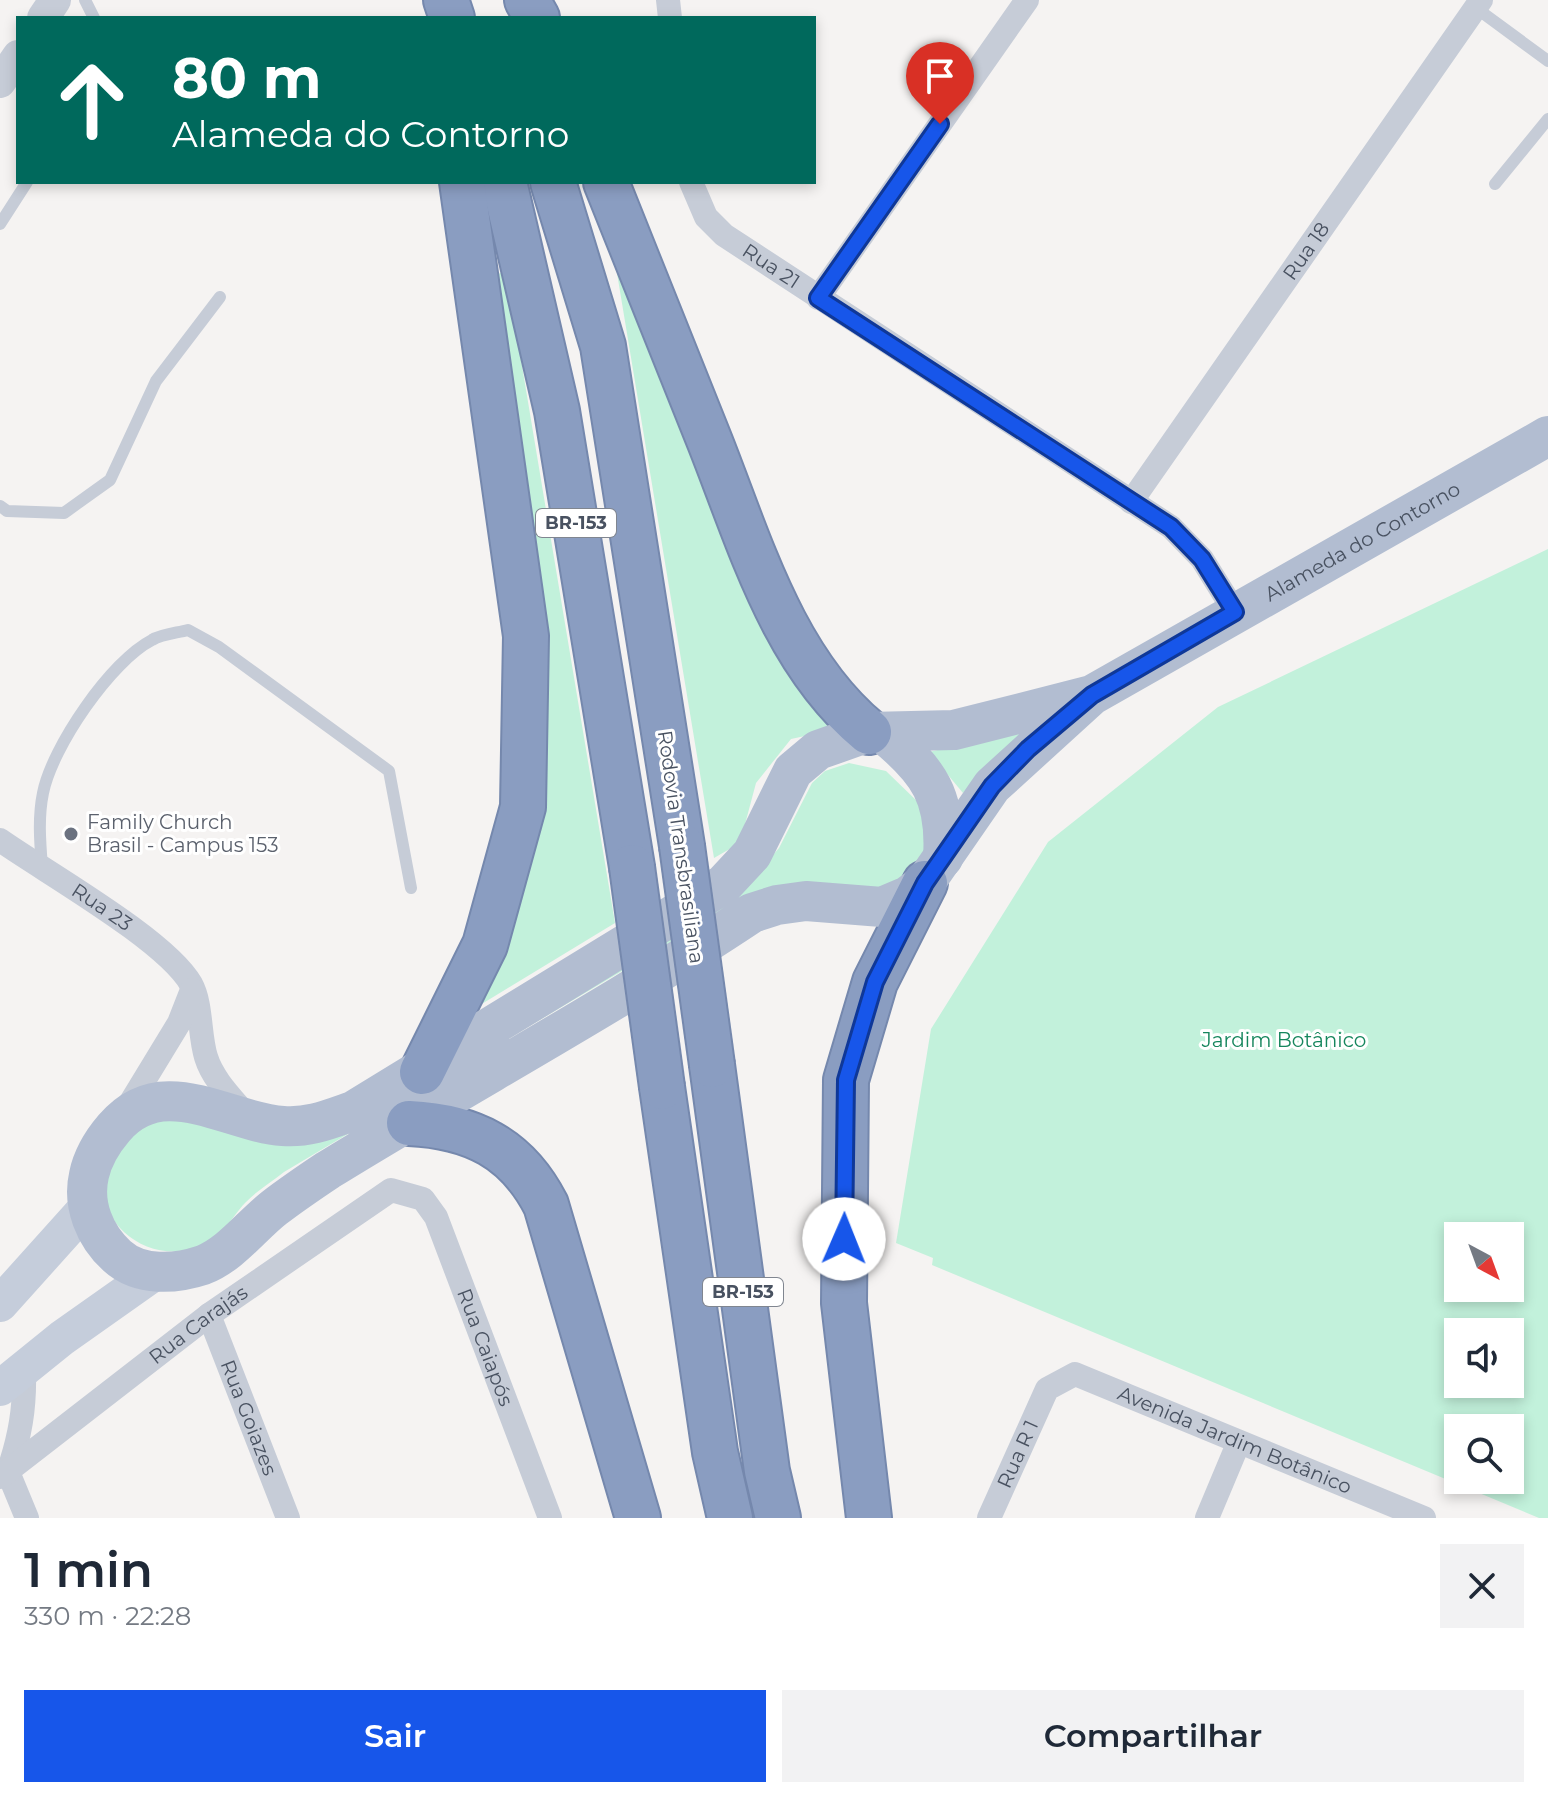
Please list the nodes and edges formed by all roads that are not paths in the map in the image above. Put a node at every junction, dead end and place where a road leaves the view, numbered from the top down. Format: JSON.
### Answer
{"nodes":[{"id":1,"x":1027,"y":0,"type":"edge"},
{"id":2,"x":1478,"y":4,"type":"edge"},
{"id":3,"x":16,"y":59,"type":"edge"},
{"id":4,"x":1548,"y":61,"type":"edge"},
{"id":5,"x":0,"y":82,"type":"edge"},
{"id":6,"x":1548,"y":119,"type":"edge"},
{"id":7,"x":26,"y":184,"type":"edge"},
{"id":8,"x":462,"y":184,"type":"edge"},
{"id":9,"x":504,"y":184,"type":"edge"},
{"id":10,"x":554,"y":184,"type":"edge"},
{"id":11,"x":607,"y":184,"type":"edge"},
{"id":12,"x":1495,"y":184,"type":"dead end"},
{"id":13,"x":693,"y":189,"type":"edge"},
{"id":14,"x":0,"y":224,"type":"edge"},
{"id":15,"x":220,"y":297,"type":"dead end"},
{"id":16,"x":818,"y":298,"type":"junction"},
{"id":17,"x":1548,"y":436,"type":"edge"},
{"id":18,"x":1131,"y":502,"type":"junction"},
{"id":19,"x":0,"y":506,"type":"edge"},
{"id":20,"x":1235,"y":612,"type":"junction"},
{"id":21,"x":1092,"y":695,"type":"junction"},
{"id":22,"x":876,"y":733,"type":"junction"},
{"id":23,"x":0,"y":840,"type":"edge"},
{"id":24,"x":43,"y":870,"type":"junction"},
{"id":25,"x":934,"y":870,"type":"junction"},
{"id":26,"x":411,"y":888,"type":"dead end"},
{"id":27,"x":193,"y":988,"type":"junction"},
{"id":28,"x":422,"y":1072,"type":"junction"},
{"id":29,"x":120,"y":1120,"type":"junction"},
{"id":30,"x":251,"y":1120,"type":"junction"},
{"id":31,"x":409,"y":1123,"type":"junction"},
{"id":32,"x":405,"y":1192,"type":"joint"},
{"id":33,"x":88,"y":1206,"type":"junction"},
{"id":34,"x":154,"y":1273,"type":"junction"},
{"id":35,"x":2,"y":1299,"type":"edge"},
{"id":36,"x":209,"y":1315,"type":"junction"},
{"id":37,"x":12,"y":1380,"type":"edge"},
{"id":38,"x":1047,"y":1389,"type":"joint"},
{"id":39,"x":1238,"y":1444,"type":"junction"},
{"id":40,"x":3,"y":1474,"type":"edge"},
{"id":41,"x":27,"y":1518,"type":"edge"},
{"id":42,"x":288,"y":1518,"type":"edge"},
{"id":43,"x":550,"y":1518,"type":"edge"},
{"id":44,"x":638,"y":1518,"type":"edge"},
{"id":45,"x":730,"y":1518,"type":"edge"},
{"id":46,"x":778,"y":1518,"type":"edge"},
{"id":47,"x":869,"y":1518,"type":"edge"},
{"id":48,"x":989,"y":1518,"type":"edge"},
{"id":49,"x":1207,"y":1518,"type":"edge"},
{"id":50,"x":1424,"y":1518,"type":"edge"}],
"edges":[{"from":1,"to":16,"type":"street"},
{"from":2,"to":4,"type":"lane"},
{"from":2,"to":18,"type":"street","name":"Rua 18"},
{"from":3,"to":5,"type":"street"},
{"from":6,"to":12,"type":"lane"},
{"from":7,"to":14,"type":"lane"},
{"from":8,"to":28,"type":"highway"},
{"from":9,"to":45,"type":"highway","number":"BR-153","bridge":true},
{"from":10,"to":46,"type":"highway","name":"Rodovia Transbrasiliana","number":"BR-153","bridge":true},
{"from":11,"to":22,"type":"highway"},
{"from":13,"to":16,"type":"street","name":"Rua 21"},
{"from":15,"to":19,"type":"lane"},
{"from":16,"to":18,"type":"street","name":"Rua 21"},
{"from":17,"to":20,"type":"main road","name":"Alameda do Contorno"},
{"from":18,"to":20,"type":"street","name":"Rua 21"},
{"from":20,"to":21,"type":"main road","name":"Alameda do Contorno"},
{"from":21,"to":22,"type":"main road","name":"Alameda do Contorno"},
{"from":21,"to":25,"type":"main road","name":"Alameda do Contorno"},
{"from":22,"to":25,"type":"main road"},
{"from":22,"to":28,"type":"main road","name":"Alameda do Contorno"},
{"from":23,"to":24,"type":"street","name":"Rua 23"},
{"from":24,"to":26,"type":"lane"},
{"from":24,"to":27,"type":"street","name":"Rua 23"},
{"from":25,"to":31,"type":"main road"},
{"from":25,"to":47,"type":"highway"},
{"from":27,"to":29,"type":"street"},
{"from":27,"to":30,"type":"street","name":"Rua 23"},
{"from":28,"to":30,"type":"main road","name":"Alameda do Contorno"},
{"from":29,"to":30,"type":"main road","name":"Alameda do Contorno"},
{"from":29,"to":33,"type":"main road"},
{"from":31,"to":34,"type":"main road"},
{"from":31,"to":44,"type":"highway"},
{"from":32,"to":36,"type":"street","name":"Rua Carajás"},
{"from":32,"to":43,"type":"street","name":"Rua Caiapós"},
{"from":33,"to":34,"type":"main road"},
{"from":33,"to":35,"type":"main road"},
{"from":34,"to":37,"type":"main road"},
{"from":36,"to":40,"type":"street","name":"Rua Carajás"},
{"from":36,"to":42,"type":"street","name":"Rua Goiazes"},
{"from":37,"to":40,"type":"street"},
{"from":38,"to":39,"type":"street","name":"Avenida Jardim Botânico"},
{"from":38,"to":48,"type":"street","name":"Rua R 1"},
{"from":39,"to":49,"type":"street"},
{"from":39,"to":50,"type":"street","name":"Avenida Jardim Botânico"},
{"from":40,"to":41,"type":"street"}]}
